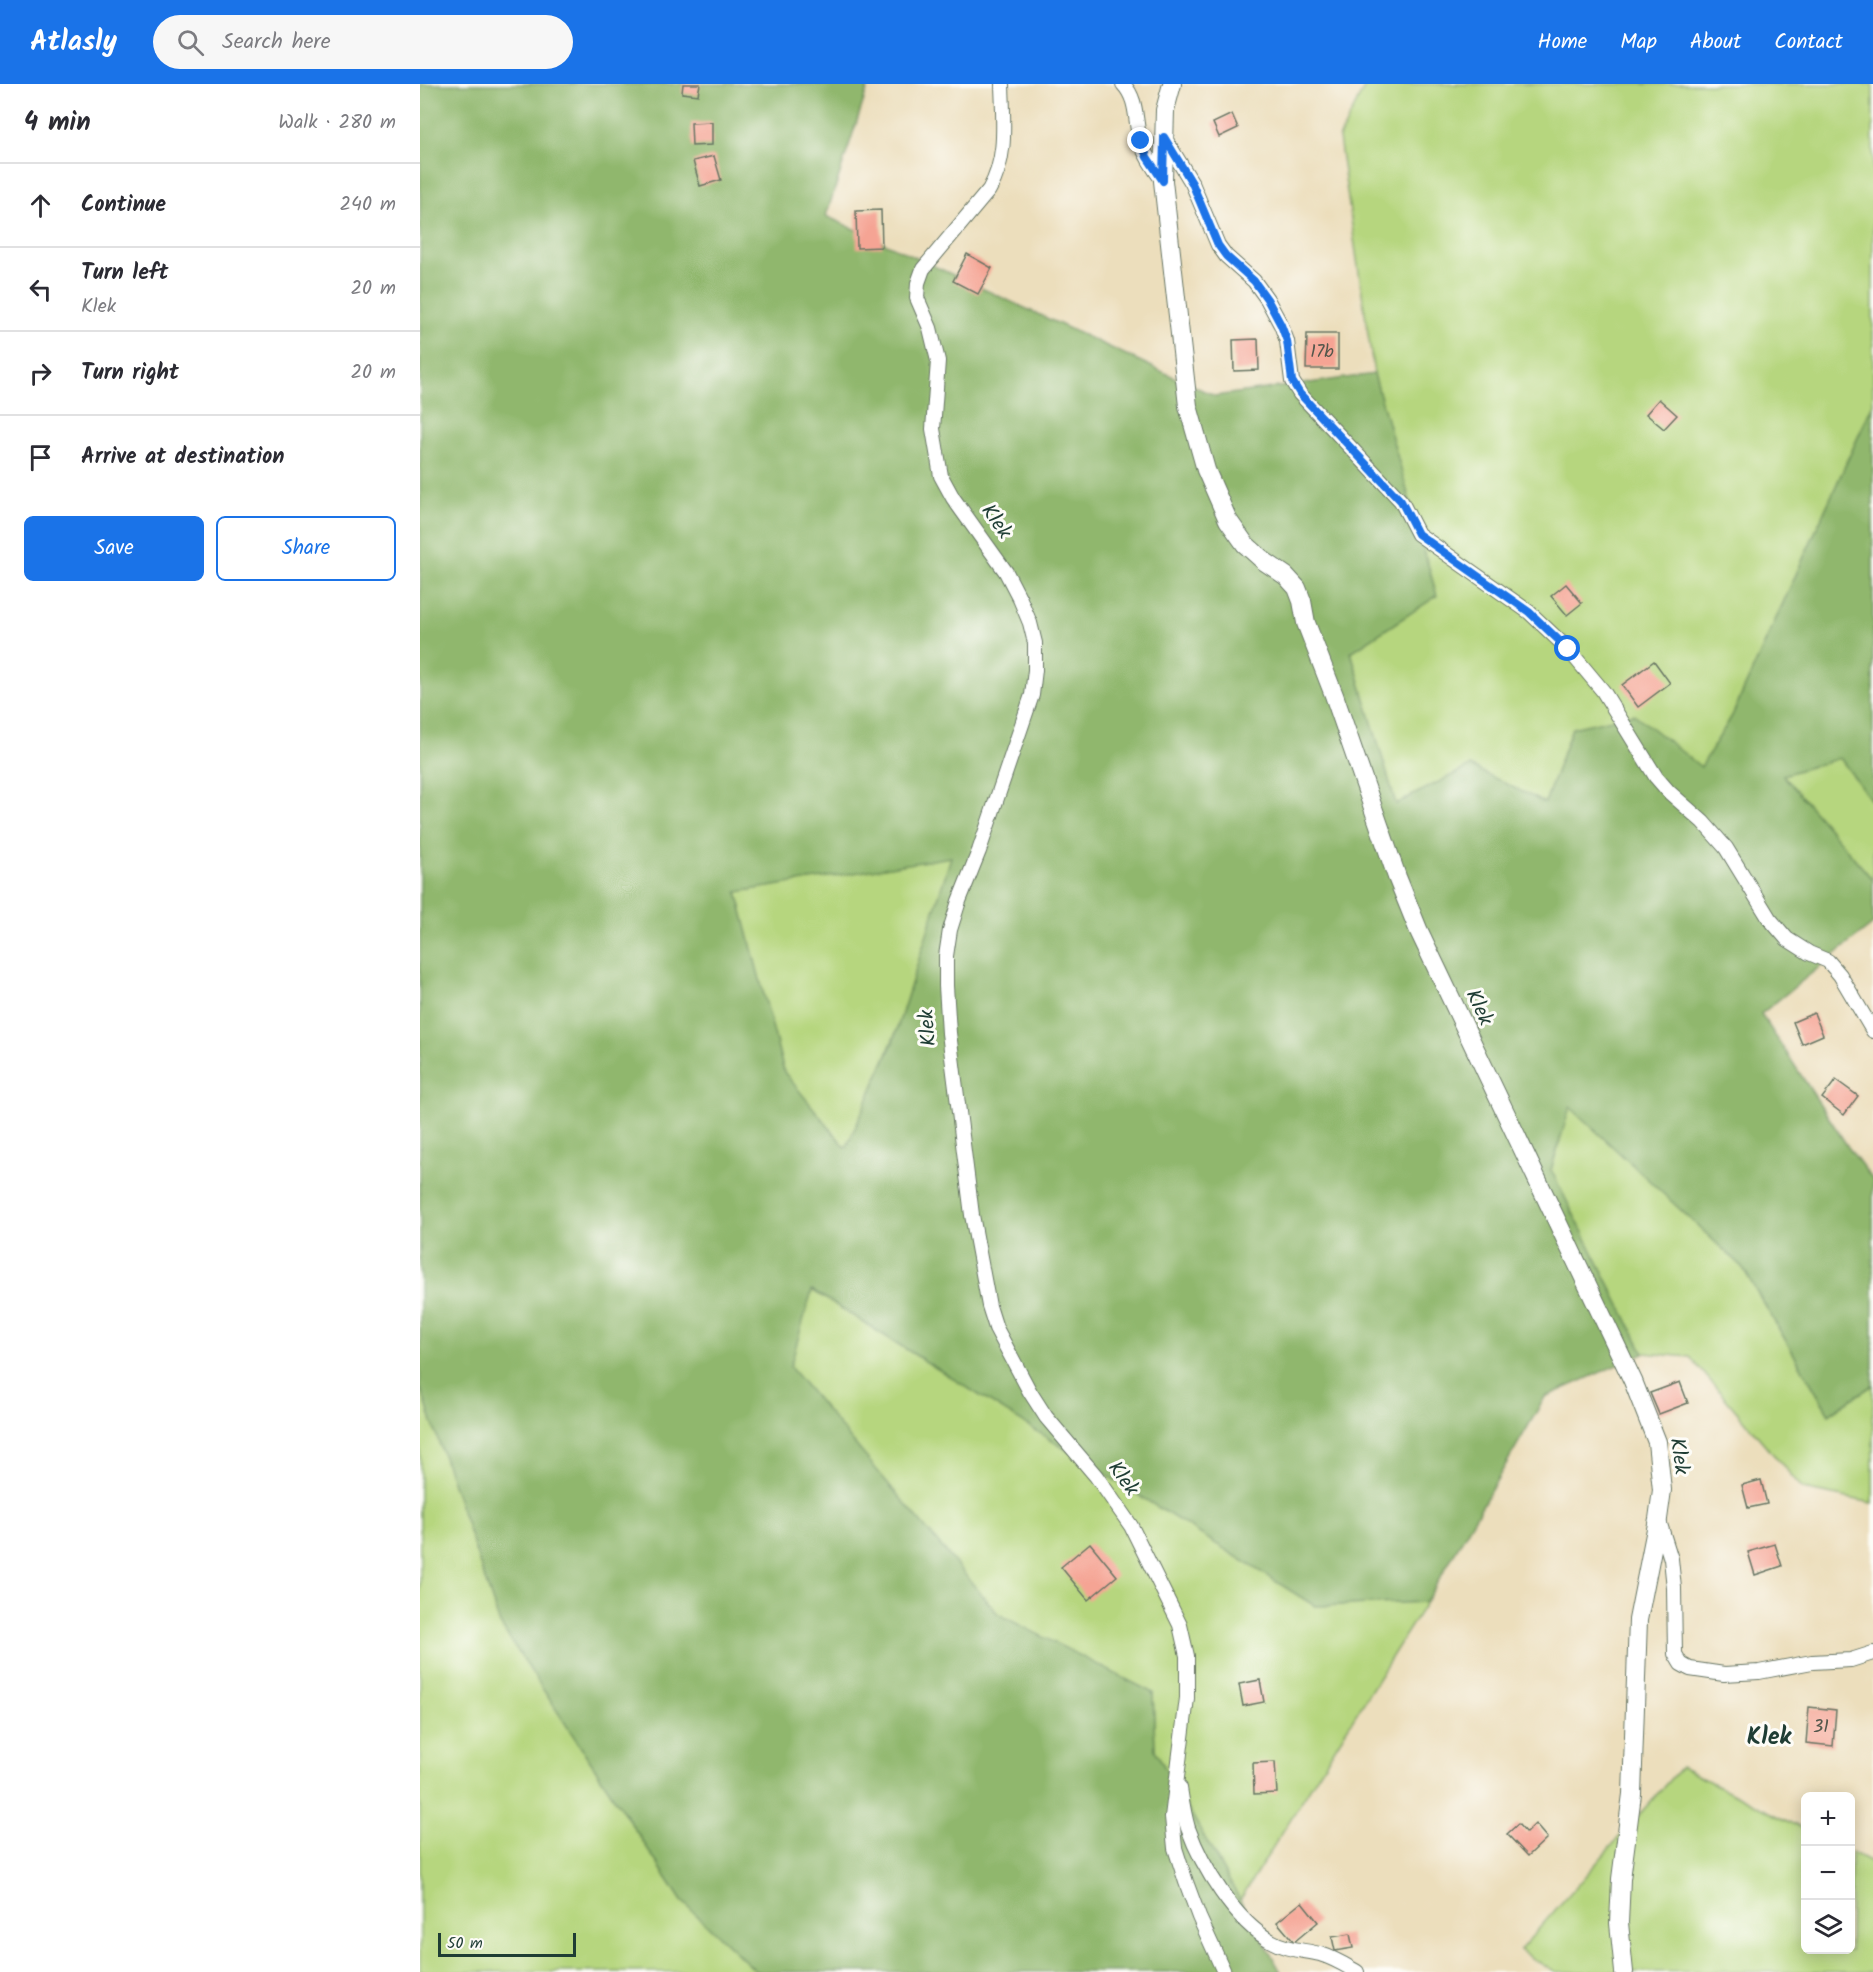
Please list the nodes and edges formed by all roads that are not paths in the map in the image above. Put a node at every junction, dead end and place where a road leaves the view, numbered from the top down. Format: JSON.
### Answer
{"nodes":[{"id":1,"x":1002,"y":84,"type":"edge"},
{"id":2,"x":1123,"y":84,"type":"edge"},
{"id":3,"x":1172,"y":84,"type":"edge"},
{"id":4,"x":1164,"y":137,"type":"junction"},
{"id":5,"x":1163,"y":181,"type":"junction"},
{"id":6,"x":1873,"y":1031,"type":"edge"},
{"id":7,"x":1658,"y":1519,"type":"junction"},
{"id":8,"x":1873,"y":1653,"type":"edge"},
{"id":9,"x":1177,"y":1768,"type":"junction"},
{"id":10,"x":1224,"y":1972,"type":"edge"},
{"id":11,"x":1358,"y":1972,"type":"edge"},
{"id":12,"x":1624,"y":1972,"type":"edge"}],
"edges":[{"from":1,"to":9,"type":"street","name":"Klek"},
{"from":2,"to":5,"type":"street"},
{"from":3,"to":4,"type":"street","name":"Klek"},
{"from":4,"to":5,"type":"street","name":"Klek"},
{"from":4,"to":6,"type":"street"},
{"from":5,"to":7,"type":"street","name":"Klek"},
{"from":7,"to":8,"type":"street"},
{"from":7,"to":12,"type":"street","name":"Klek"},
{"from":9,"to":10,"type":"street","name":"Klek"},
{"from":9,"to":11,"type":"street"}]}
